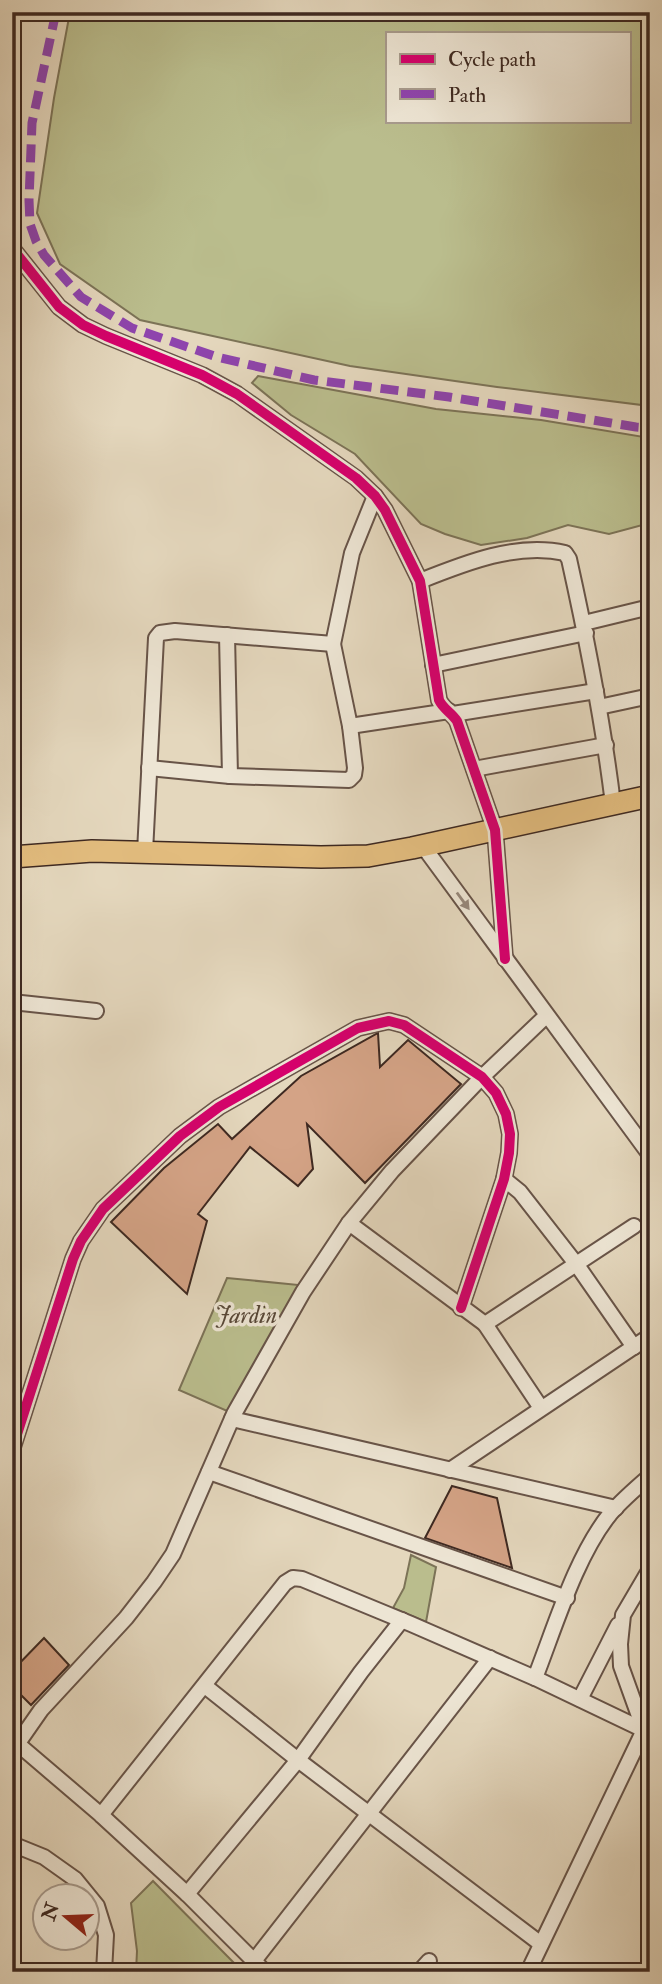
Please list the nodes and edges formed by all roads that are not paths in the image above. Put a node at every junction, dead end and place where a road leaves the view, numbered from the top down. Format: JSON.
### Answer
{"nodes":[{"id":1,"x":12,"y":248,"type":"edge"},
{"id":2,"x":375,"y":496,"type":"junction"},
{"id":3,"x":420,"y":581,"type":"junction"},
{"id":4,"x":650,"y":607,"type":"edge"},
{"id":5,"x":585,"y":628,"type":"junction"},
{"id":6,"x":228,"y":635,"type":"junction"},
{"id":7,"x":333,"y":643,"type":"junction"},
{"id":8,"x":433,"y":665,"type":"junction"},
{"id":9,"x":596,"y":691,"type":"junction"},
{"id":10,"x":650,"y":696,"type":"edge"},
{"id":11,"x":599,"y":707,"type":"junction"},
{"id":12,"x":451,"y":713,"type":"junction"},
{"id":13,"x":350,"y":726,"type":"junction"},
{"id":14,"x":606,"y":745,"type":"junction"},
{"id":15,"x":149,"y":768,"type":"junction"},
{"id":16,"x":474,"y":769,"type":"junction"},
{"id":17,"x":230,"y":776,"type":"junction"},
{"id":18,"x":650,"y":796,"type":"edge"},
{"id":19,"x":613,"y":804,"type":"junction"},
{"id":20,"x":495,"y":830,"type":"junction"},
{"id":21,"x":423,"y":846,"type":"junction"},
{"id":22,"x":145,"y":852,"type":"junction"},
{"id":23,"x":12,"y":857,"type":"edge"},
{"id":24,"x":505,"y":959,"type":"junction"},
{"id":25,"x":12,"y":1002,"type":"edge"},
{"id":26,"x":96,"y":1011,"type":"dead end"},
{"id":27,"x":546,"y":1016,"type":"junction"},
{"id":28,"x":482,"y":1077,"type":"junction"},
{"id":29,"x":650,"y":1155,"type":"edge"},
{"id":30,"x":504,"y":1179,"type":"junction"},
{"id":31,"x":349,"y":1223,"type":"junction"},
{"id":32,"x":634,"y":1226,"type":"dead end"},
{"id":33,"x":577,"y":1265,"type":"junction"},
{"id":34,"x":461,"y":1308,"type":"junction"},
{"id":35,"x":485,"y":1324,"type":"junction"},
{"id":36,"x":650,"y":1336,"type":"edge"},
{"id":37,"x":634,"y":1346,"type":"junction"},
{"id":38,"x":541,"y":1408,"type":"junction"},
{"id":39,"x":232,"y":1419,"type":"junction"},
{"id":40,"x":12,"y":1450,"type":"edge"},
{"id":41,"x":450,"y":1470,"type":"junction"},
{"id":42,"x":209,"y":1472,"type":"junction"},
{"id":43,"x":650,"y":1476,"type":"edge"},
{"id":44,"x":615,"y":1508,"type":"junction"},
{"id":45,"x":650,"y":1569,"type":"edge"},
{"id":46,"x":567,"y":1598,"type":"junction"},
{"id":47,"x":623,"y":1615,"type":"junction"},
{"id":48,"x":402,"y":1620,"type":"junction"},
{"id":49,"x":490,"y":1658,"type":"junction"},
{"id":50,"x":535,"y":1678,"type":"junction"},
{"id":51,"x":205,"y":1686,"type":"junction"},
{"id":52,"x":580,"y":1699,"type":"junction"},
{"id":53,"x":647,"y":1731,"type":"edge"},
{"id":54,"x":15,"y":1741,"type":"edge"},
{"id":55,"x":298,"y":1760,"type":"junction"},
{"id":56,"x":369,"y":1814,"type":"junction"},
{"id":57,"x":102,"y":1815,"type":"junction"},
{"id":58,"x":12,"y":1844,"type":"edge"},
{"id":59,"x":187,"y":1894,"type":"junction"},
{"id":60,"x":541,"y":1944,"type":"junction"},
{"id":61,"x":260,"y":1966,"type":"edge"},
{"id":62,"x":104,"y":1972,"type":"edge"},
{"id":63,"x":528,"y":1972,"type":"edge"}],
"edges":[{"from":1,"to":2,"type":"street"},
{"from":2,"to":3,"type":"street"},
{"from":2,"to":7,"type":"street"},
{"from":3,"to":5,"type":"street"},
{"from":3,"to":8,"type":"street"},
{"from":4,"to":5,"type":"street"},
{"from":5,"to":8,"type":"street"},
{"from":5,"to":9,"type":"street"},
{"from":6,"to":7,"type":"street"},
{"from":6,"to":15,"type":"street"},
{"from":6,"to":17,"type":"street"},
{"from":7,"to":13,"type":"street"},
{"from":8,"to":12,"type":"street"},
{"from":9,"to":11,"type":"street"},
{"from":9,"to":12,"type":"street"},
{"from":10,"to":11,"type":"street"},
{"from":11,"to":14,"type":"street"},
{"from":12,"to":13,"type":"street"},
{"from":12,"to":16,"type":"street"},
{"from":13,"to":17,"type":"street"},
{"from":14,"to":16,"type":"street"},
{"from":14,"to":19,"type":"street"},
{"from":15,"to":17,"type":"street"},
{"from":15,"to":22,"type":"street"},
{"from":16,"to":20,"type":"street"},
{"from":18,"to":19,"type":"main road"},
{"from":19,"to":20,"type":"main road"},
{"from":20,"to":21,"type":"main road"},
{"from":20,"to":24,"type":"street"},
{"from":21,"to":22,"type":"main road"},
{"from":21,"to":24,"type":"street","one_way":true},
{"from":22,"to":23,"type":"main road"},
{"from":24,"to":27,"type":"street"},
{"from":25,"to":26,"type":"street"},
{"from":27,"to":28,"type":"street"},
{"from":27,"to":29,"type":"street"},
{"from":28,"to":30,"type":"street"},
{"from":28,"to":31,"type":"street"},
{"from":28,"to":40,"type":"street"},
{"from":30,"to":33,"type":"street"},
{"from":30,"to":34,"type":"street"},
{"from":31,"to":34,"type":"street"},
{"from":31,"to":39,"type":"street"},
{"from":32,"to":33,"type":"street"},
{"from":33,"to":35,"type":"street"},
{"from":33,"to":37,"type":"street"},
{"from":34,"to":35,"type":"street"},
{"from":35,"to":38,"type":"street"},
{"from":36,"to":37,"type":"street"},
{"from":37,"to":38,"type":"street"},
{"from":38,"to":41,"type":"street"},
{"from":39,"to":41,"type":"street"},
{"from":39,"to":42,"type":"street"},
{"from":41,"to":44,"type":"street"},
{"from":42,"to":46,"type":"street"},
{"from":42,"to":54,"type":"street"},
{"from":43,"to":44,"type":"street"},
{"from":44,"to":46,"type":"street"},
{"from":45,"to":47,"type":"street"},
{"from":46,"to":50,"type":"street"},
{"from":47,"to":52,"type":"street"},
{"from":47,"to":53,"type":"street"},
{"from":48,"to":49,"type":"street"},
{"from":48,"to":51,"type":"street"},
{"from":48,"to":55,"type":"street"},
{"from":49,"to":50,"type":"street"},
{"from":49,"to":56,"type":"street"},
{"from":50,"to":52,"type":"street"},
{"from":51,"to":55,"type":"street"},
{"from":51,"to":57,"type":"street"},
{"from":52,"to":53,"type":"street"},
{"from":53,"to":60,"type":"street"},
{"from":54,"to":57,"type":"street"},
{"from":55,"to":56,"type":"street"},
{"from":55,"to":59,"type":"street"},
{"from":56,"to":60,"type":"street"},
{"from":56,"to":61,"type":"street"},
{"from":57,"to":59,"type":"street"},
{"from":58,"to":62,"type":"street"},
{"from":59,"to":61,"type":"street"},
{"from":60,"to":63,"type":"street"}]}
